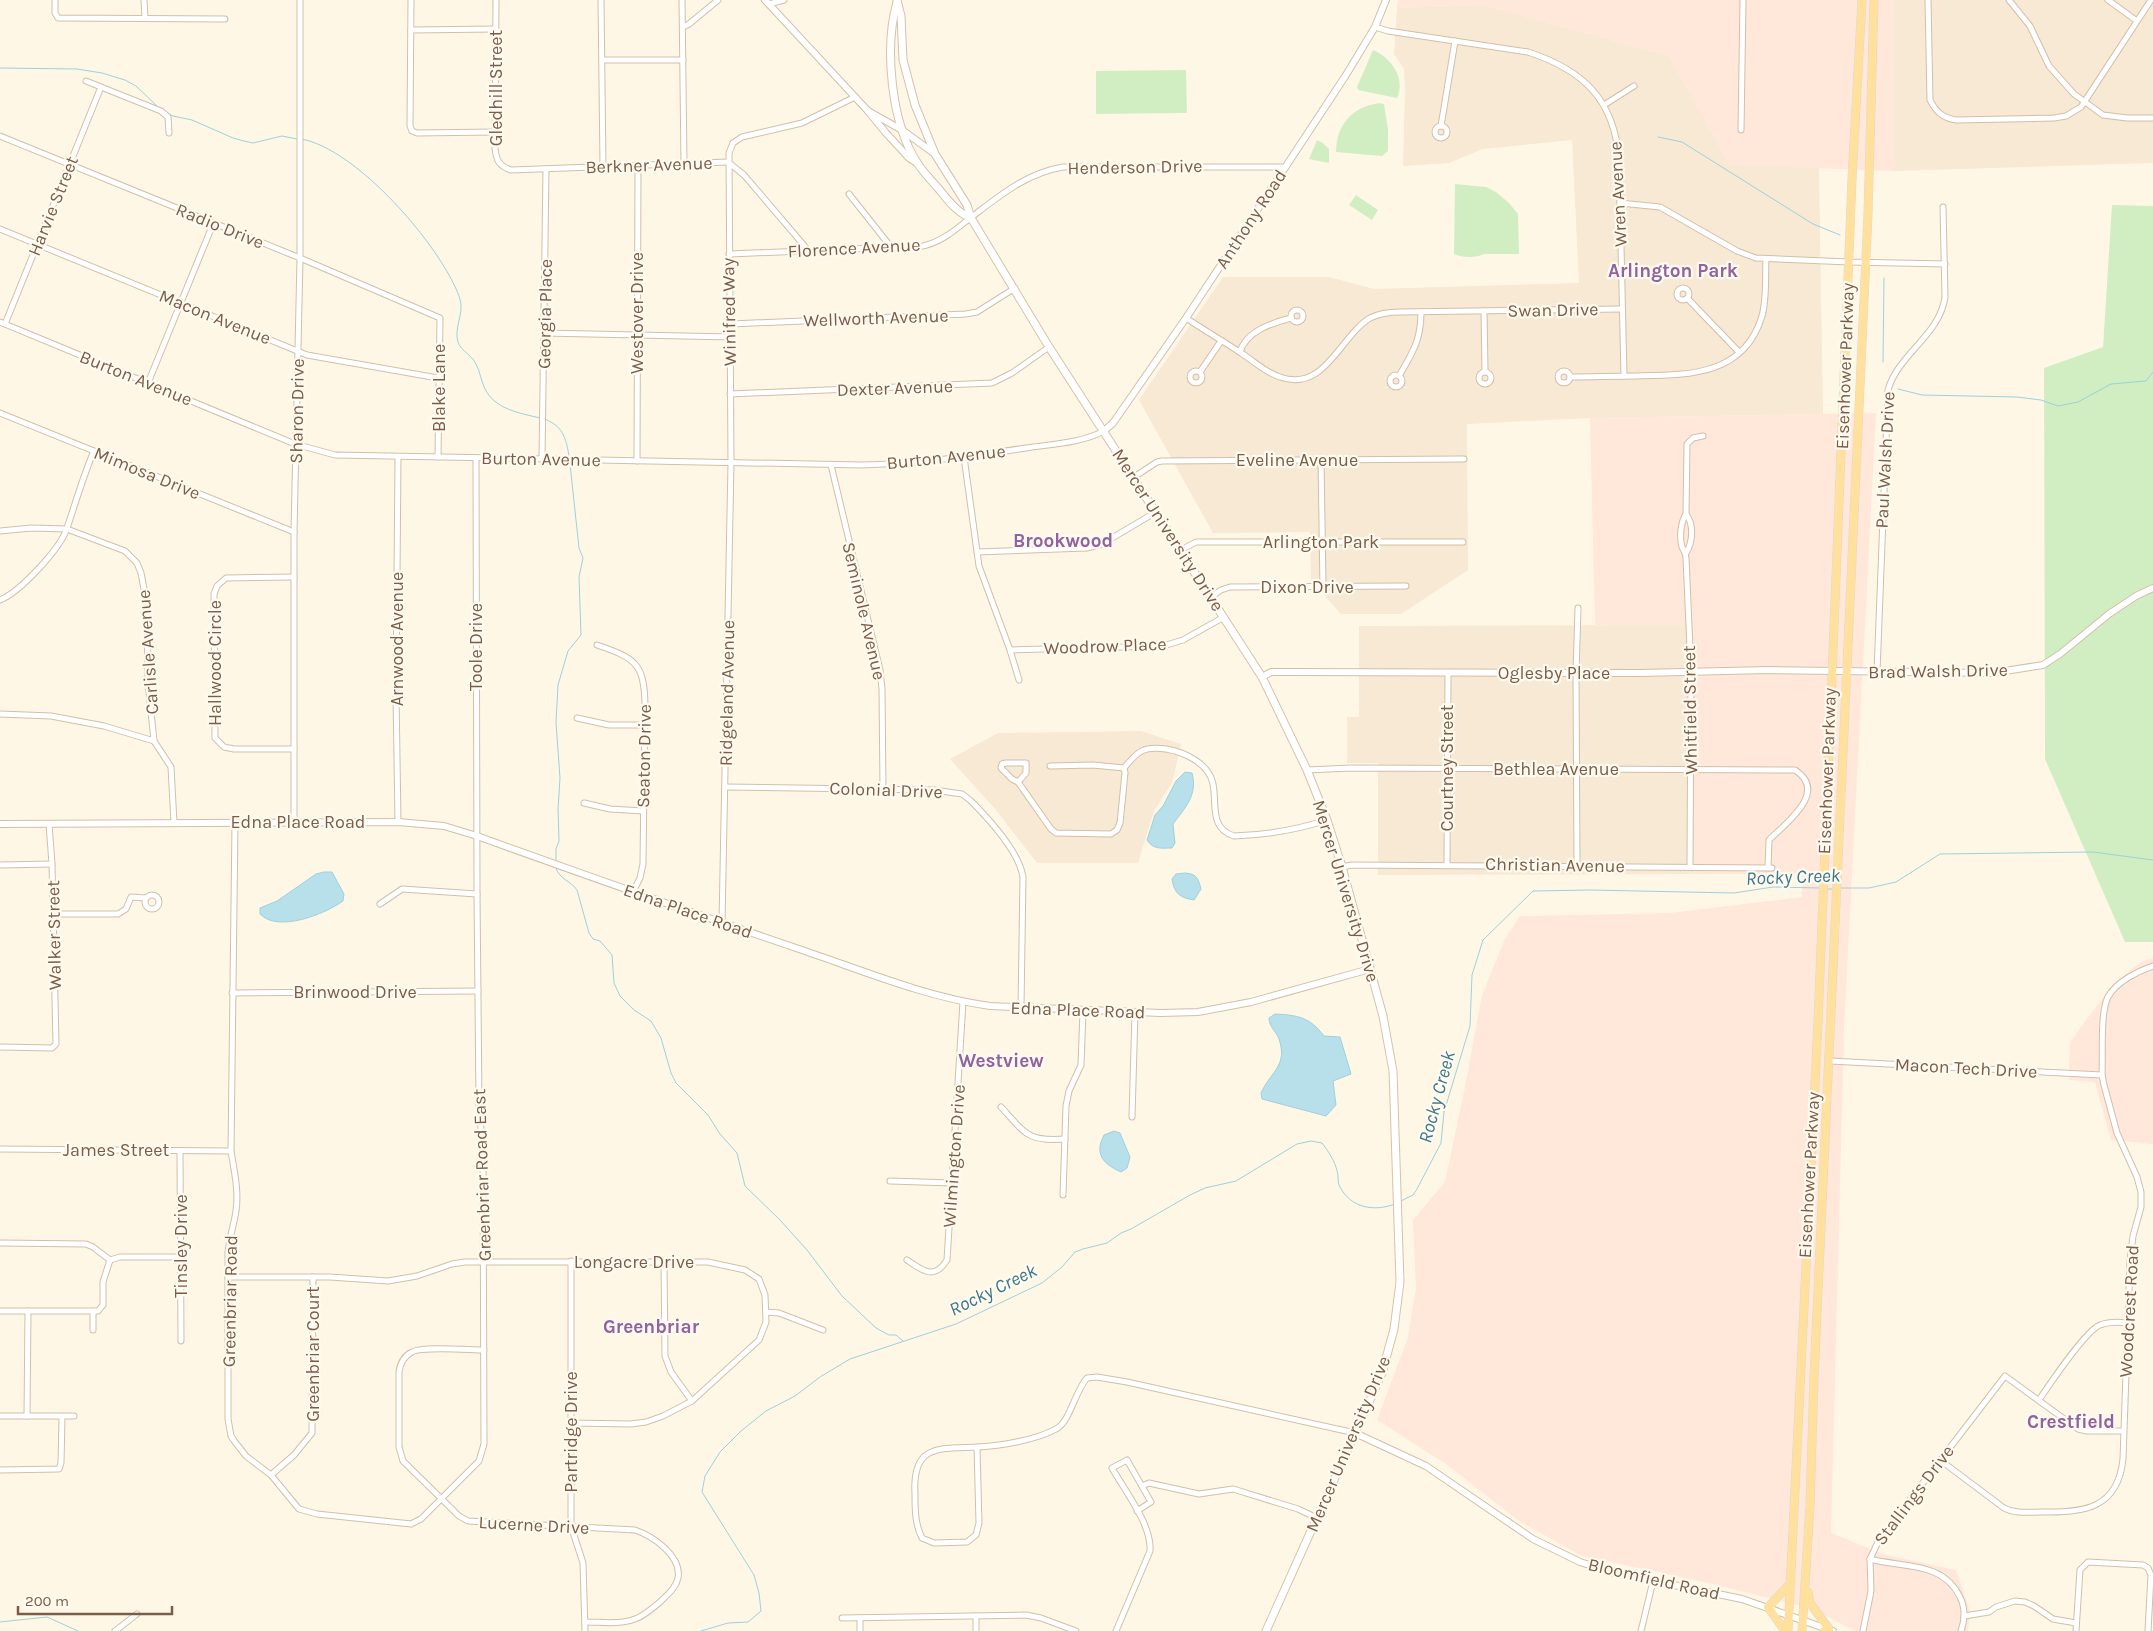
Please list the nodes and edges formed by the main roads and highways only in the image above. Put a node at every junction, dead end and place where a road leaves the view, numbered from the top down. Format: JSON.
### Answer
{"nodes":[{"id":1,"x":1862,"y":0,"type":"edge"},
{"id":2,"x":1874,"y":0,"type":"edge"},
{"id":3,"x":897,"y":1,"type":"edge"},
{"id":4,"x":971,"y":218,"type":"junction"},
{"id":5,"x":1791,"y":1583,"type":"junction"},
{"id":6,"x":1806,"y":1584,"type":"junction"},
{"id":7,"x":1828,"y":1630,"type":"edge"},
{"id":8,"x":1266,"y":1631,"type":"edge"},
{"id":9,"x":1786,"y":1631,"type":"edge"},
{"id":10,"x":1802,"y":1631,"type":"edge"}],
"edges":[{"from":1,"to":5,"type":"main road","name":"Eisenhower Parkway"},
{"from":2,"to":6,"type":"main road","name":"Eisenhower Parkway"},
{"from":3,"to":4,"type":"main road","name":"Mercer University Drive"},
{"from":3,"to":4,"type":"main road","name":"Mercer University Drive"},
{"from":4,"to":8,"type":"main road","name":"Mercer University Drive"},
{"from":5,"to":9,"type":"main road","name":"Eisenhower Parkway"},
{"from":5,"to":9,"type":"main road"},
{"from":6,"to":7,"type":"main road"},
{"from":6,"to":10,"type":"main road","name":"Eisenhower Parkway"}]}
